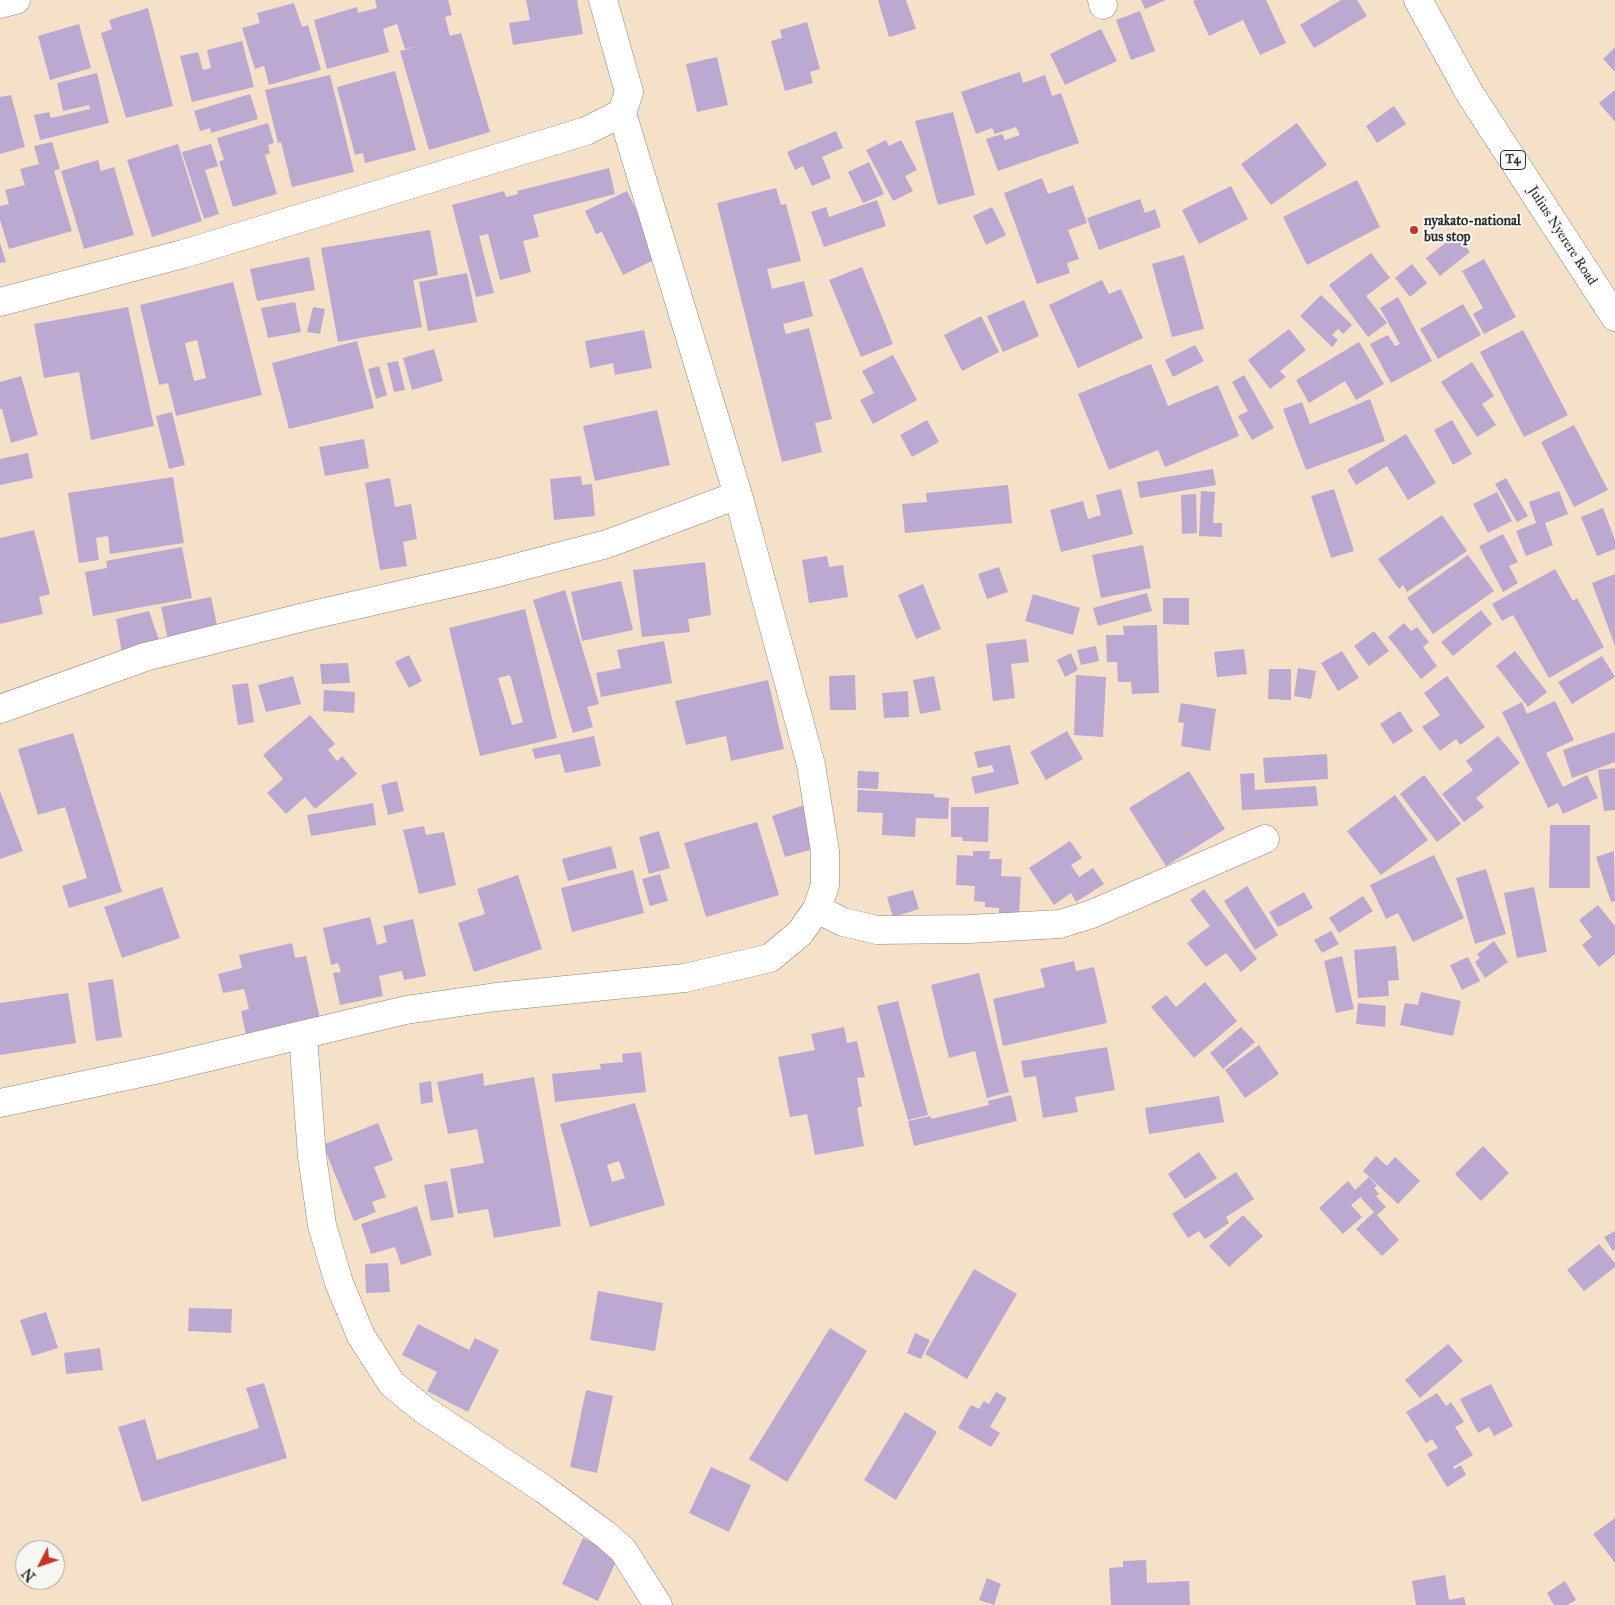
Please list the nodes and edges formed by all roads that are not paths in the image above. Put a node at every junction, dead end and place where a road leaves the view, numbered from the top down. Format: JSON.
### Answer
{"nodes":[{"id":1,"x":16,"y":0,"type":"edge"},
{"id":2,"x":603,"y":0,"type":"edge"},
{"id":3,"x":1418,"y":0,"type":"edge"},
{"id":4,"x":0,"y":4,"type":"edge"},
{"id":5,"x":622,"y":113,"type":"junction"},
{"id":6,"x":0,"y":302,"type":"edge"},
{"id":7,"x":1615,"y":317,"type":"edge"},
{"id":8,"x":738,"y":495,"type":"junction"},
{"id":9,"x":0,"y":709,"type":"edge"},
{"id":10,"x":1265,"y":839,"type":"dead end"},
{"id":11,"x":817,"y":909,"type":"junction"},
{"id":12,"x":303,"y":1035,"type":"junction"},
{"id":13,"x":0,"y":1103,"type":"edge"},
{"id":14,"x":658,"y":1605,"type":"edge"}],
"edges":[{"from":1,"to":4,"type":"main road"},
{"from":2,"to":5,"type":"main road"},
{"from":3,"to":7,"type":"main road","name":"Julius Nyerere Road","number":"T4"},
{"from":5,"to":6,"type":"main road"},
{"from":5,"to":8,"type":"main road"},
{"from":8,"to":9,"type":"main road"},
{"from":8,"to":11,"type":"main road"},
{"from":10,"to":11,"type":"main road"},
{"from":11,"to":12,"type":"main road"},
{"from":12,"to":13,"type":"main road"},
{"from":12,"to":14,"type":"main road"}]}
